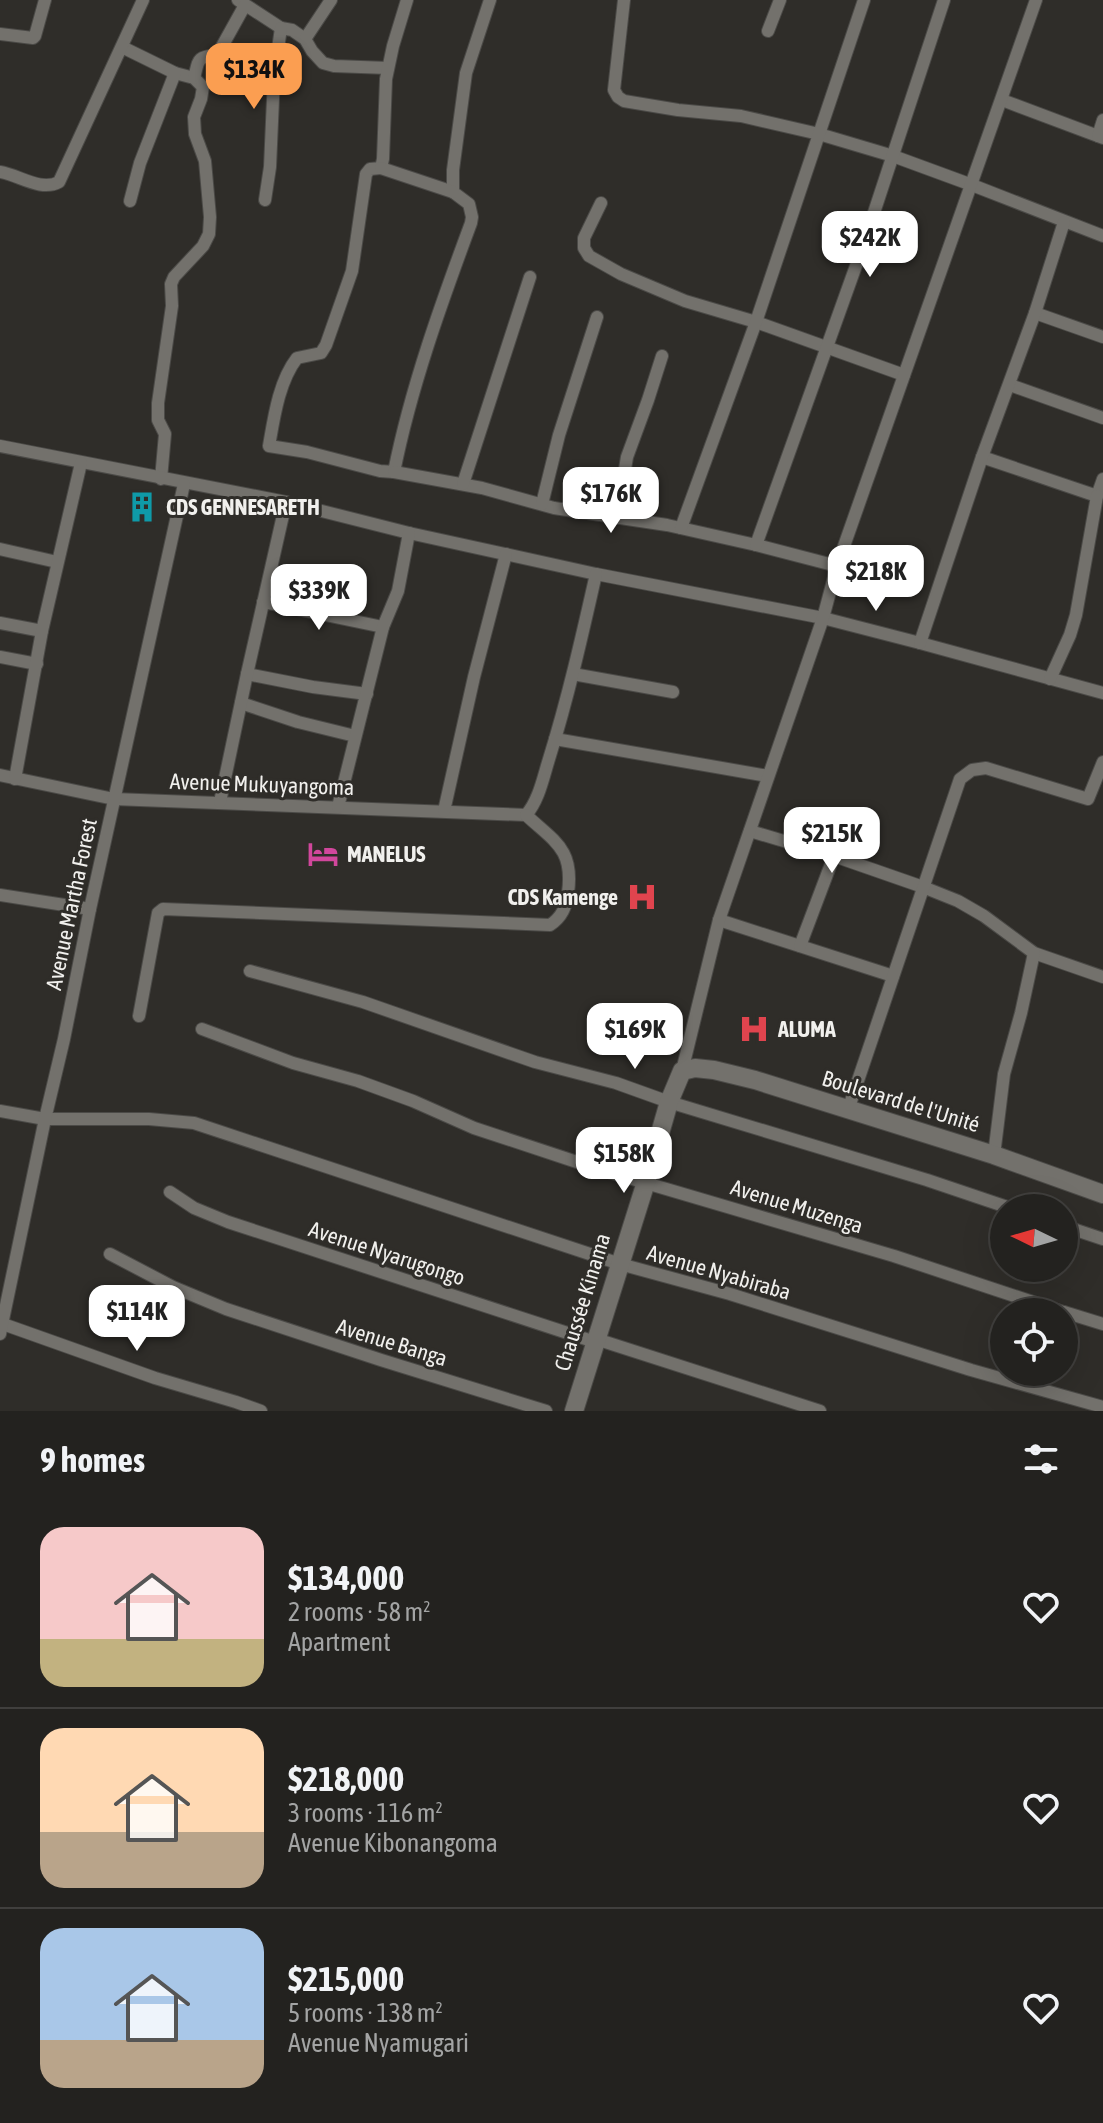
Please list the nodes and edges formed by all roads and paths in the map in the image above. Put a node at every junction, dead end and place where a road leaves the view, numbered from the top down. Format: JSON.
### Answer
{"nodes":[{"id":1,"x":45,"y":0,"type":"edge"},
{"id":2,"x":143,"y":0,"type":"edge"},
{"id":3,"x":331,"y":0,"type":"edge"},
{"id":4,"x":407,"y":0,"type":"edge"},
{"id":5,"x":490,"y":0,"type":"edge"},
{"id":6,"x":624,"y":0,"type":"edge"},
{"id":7,"x":780,"y":0,"type":"edge"},
{"id":8,"x":864,"y":0,"type":"edge"},
{"id":9,"x":944,"y":0,"type":"edge"},
{"id":10,"x":1036,"y":0,"type":"edge"},
{"id":11,"x":241,"y":2,"type":"edge"},
{"id":12,"x":281,"y":28,"type":"junction"},
{"id":13,"x":768,"y":31,"type":"dead end"},
{"id":14,"x":0,"y":34,"type":"edge"},
{"id":15,"x":305,"y":39,"type":"junction"},
{"id":16,"x":122,"y":47,"type":"junction"},
{"id":17,"x":388,"y":68,"type":"junction"},
{"id":18,"x":175,"y":73,"type":"junction"},
{"id":19,"x":194,"y":78,"type":"junction"},
{"id":20,"x":1002,"y":100,"type":"junction"},
{"id":21,"x":1103,"y":120,"type":"edge"},
{"id":22,"x":819,"y":134,"type":"junction"},
{"id":23,"x":1100,"y":137,"type":"edge"},
{"id":24,"x":893,"y":156,"type":"junction"},
{"id":25,"x":381,"y":168,"type":"junction"},
{"id":26,"x":0,"y":172,"type":"edge"},
{"id":27,"x":972,"y":185,"type":"junction"},
{"id":28,"x":453,"y":192,"type":"junction"},
{"id":29,"x":265,"y":200,"type":"dead end"},
{"id":30,"x":130,"y":201,"type":"dead end"},
{"id":31,"x":601,"y":203,"type":"dead end"},
{"id":32,"x":1064,"y":222,"type":"junction"},
{"id":33,"x":1103,"y":236,"type":"edge"},
{"id":34,"x":530,"y":277,"type":"dead end"},
{"id":35,"x":1035,"y":313,"type":"junction"},
{"id":36,"x":597,"y":317,"type":"dead end"},
{"id":37,"x":756,"y":322,"type":"junction"},
{"id":38,"x":1103,"y":337,"type":"edge"},
{"id":39,"x":825,"y":348,"type":"junction"},
{"id":40,"x":662,"y":356,"type":"dead end"},
{"id":41,"x":904,"y":375,"type":"junction"},
{"id":42,"x":1010,"y":385,"type":"junction"},
{"id":43,"x":1103,"y":418,"type":"edge"},
{"id":44,"x":0,"y":446,"type":"edge"},
{"id":45,"x":982,"y":457,"type":"junction"},
{"id":46,"x":81,"y":463,"type":"junction"},
{"id":47,"x":394,"y":472,"type":"junction"},
{"id":48,"x":161,"y":479,"type":"junction"},
{"id":49,"x":1103,"y":479,"type":"edge"},
{"id":50,"x":184,"y":484,"type":"junction"},
{"id":51,"x":463,"y":484,"type":"junction"},
{"id":52,"x":1097,"y":496,"type":"junction"},
{"id":53,"x":286,"y":502,"type":"junction"},
{"id":54,"x":542,"y":504,"type":"junction"},
{"id":55,"x":617,"y":518,"type":"junction"},
{"id":56,"x":681,"y":528,"type":"junction"},
{"id":57,"x":409,"y":533,"type":"junction"},
{"id":58,"x":756,"y":545,"type":"junction"},
{"id":59,"x":0,"y":549,"type":"edge"},
{"id":60,"x":506,"y":554,"type":"junction"},
{"id":61,"x":57,"y":562,"type":"junction"},
{"id":62,"x":837,"y":566,"type":"junction"},
{"id":63,"x":596,"y":574,"type":"junction"},
{"id":64,"x":263,"y":602,"type":"junction"},
{"id":65,"x":823,"y":618,"type":"junction"},
{"id":66,"x":0,"y":623,"type":"edge"},
{"id":67,"x":383,"y":627,"type":"junction"},
{"id":68,"x":42,"y":631,"type":"junction"},
{"id":69,"x":920,"y":643,"type":"junction"},
{"id":70,"x":0,"y":657,"type":"edge"},
{"id":71,"x":37,"y":664,"type":"junction"},
{"id":72,"x":247,"y":674,"type":"junction"},
{"id":73,"x":573,"y":674,"type":"junction"},
{"id":74,"x":1050,"y":679,"type":"junction"},
{"id":75,"x":673,"y":692,"type":"dead end"},
{"id":76,"x":1103,"y":693,"type":"edge"},
{"id":77,"x":367,"y":694,"type":"junction"},
{"id":78,"x":241,"y":703,"type":"junction"},
{"id":79,"x":355,"y":736,"type":"junction"},
{"id":80,"x":555,"y":739,"type":"junction"},
{"id":81,"x":1103,"y":762,"type":"edge"},
{"id":82,"x":0,"y":775,"type":"edge"},
{"id":83,"x":768,"y":776,"type":"junction"},
{"id":84,"x":15,"y":779,"type":"junction"},
{"id":85,"x":114,"y":799,"type":"junction"},
{"id":86,"x":220,"y":802,"type":"junction"},
{"id":87,"x":338,"y":807,"type":"junction"},
{"id":88,"x":444,"y":811,"type":"junction"},
{"id":89,"x":526,"y":815,"type":"junction"},
{"id":90,"x":750,"y":831,"type":"junction"},
{"id":91,"x":834,"y":856,"type":"junction"},
{"id":92,"x":923,"y":887,"type":"junction"},
{"id":93,"x":0,"y":895,"type":"edge"},
{"id":94,"x":90,"y":909,"type":"junction"},
{"id":95,"x":719,"y":920,"type":"junction"},
{"id":96,"x":800,"y":946,"type":"junction"},
{"id":97,"x":1034,"y":953,"type":"junction"},
{"id":98,"x":250,"y":971,"type":"dead end"},
{"id":99,"x":893,"y":976,"type":"junction"},
{"id":100,"x":1103,"y":977,"type":"edge"},
{"id":101,"x":139,"y":1016,"type":"dead end"},
{"id":102,"x":202,"y":1029,"type":"dead end"},
{"id":103,"x":682,"y":1071,"type":"junction"},
{"id":104,"x":669,"y":1102,"type":"junction"},
{"id":105,"x":848,"y":1110,"type":"junction"},
{"id":106,"x":0,"y":1111,"type":"edge"},
{"id":107,"x":45,"y":1119,"type":"junction"},
{"id":108,"x":994,"y":1155,"type":"junction"},
{"id":109,"x":646,"y":1182,"type":"junction"},
{"id":110,"x":170,"y":1192,"type":"dead end"},
{"id":111,"x":1103,"y":1194,"type":"edge"},
{"id":112,"x":990,"y":1201,"type":"edge"},
{"id":113,"x":1078,"y":1231,"type":"edge"},
{"id":114,"x":1103,"y":1239,"type":"edge"},
{"id":115,"x":110,"y":1254,"type":"dead end"},
{"id":116,"x":620,"y":1264,"type":"junction"},
{"id":117,"x":1021,"y":1298,"type":"edge"},
{"id":118,"x":1078,"y":1316,"type":"edge"},
{"id":119,"x":1103,"y":1324,"type":"edge"},
{"id":120,"x":1,"y":1329,"type":"edge"},
{"id":121,"x":595,"y":1341,"type":"junction"},
{"id":122,"x":1103,"y":1407,"type":"edge"},
{"id":123,"x":261,"y":1411,"type":"edge"},
{"id":124,"x":546,"y":1411,"type":"edge"},
{"id":125,"x":574,"y":1411,"type":"edge"},
{"id":126,"x":820,"y":1411,"type":"edge"}],
"edges":[{"from":1,"to":14,"type":"street"},
{"from":2,"to":16,"type":"street"},
{"from":3,"to":15,"type":"street"},
{"from":4,"to":17,"type":"street"},
{"from":5,"to":28,"type":"street"},
{"from":6,"to":22,"type":"street"},
{"from":7,"to":13,"type":"street"},
{"from":8,"to":22,"type":"street"},
{"from":9,"to":24,"type":"street"},
{"from":10,"to":20,"type":"street"},
{"from":11,"to":12,"type":"street"},
{"from":11,"to":19,"type":"street"},
{"from":12,"to":15,"type":"street"},
{"from":12,"to":29,"type":"street"},
{"from":15,"to":17,"type":"street"},
{"from":16,"to":18,"type":"street"},
{"from":16,"to":26,"type":"street"},
{"from":17,"to":25,"type":"street"},
{"from":18,"to":19,"type":"street"},
{"from":18,"to":30,"type":"street"},
{"from":19,"to":48,"type":"street"},
{"from":20,"to":23,"type":"street"},
{"from":20,"to":27,"type":"street"},
{"from":21,"to":23,"type":"street"},
{"from":22,"to":24,"type":"street"},
{"from":22,"to":37,"type":"street"},
{"from":24,"to":27,"type":"street"},
{"from":24,"to":39,"type":"street"},
{"from":25,"to":28,"type":"street"},
{"from":25,"to":47,"type":"street"},
{"from":27,"to":32,"type":"street"},
{"from":27,"to":41,"type":"street"},
{"from":28,"to":47,"type":"street"},
{"from":31,"to":37,"type":"street"},
{"from":32,"to":33,"type":"street"},
{"from":32,"to":35,"type":"street"},
{"from":34,"to":51,"type":"street"},
{"from":35,"to":38,"type":"street"},
{"from":35,"to":42,"type":"street"},
{"from":36,"to":54,"type":"street"},
{"from":37,"to":39,"type":"street"},
{"from":37,"to":56,"type":"street"},
{"from":39,"to":41,"type":"street"},
{"from":39,"to":58,"type":"street"},
{"from":40,"to":55,"type":"street"},
{"from":41,"to":62,"type":"street"},
{"from":42,"to":43,"type":"street"},
{"from":42,"to":45,"type":"street"},
{"from":44,"to":46,"type":"street"},
{"from":45,"to":52,"type":"street"},
{"from":45,"to":69,"type":"street"},
{"from":46,"to":48,"type":"street"},
{"from":46,"to":61,"type":"street"},
{"from":47,"to":51,"type":"street"},
{"from":48,"to":50,"type":"street"},
{"from":49,"to":52,"type":"street"},
{"from":50,"to":53,"type":"street"},
{"from":50,"to":85,"type":"street","name":"Avenue Martha Forest"},
{"from":51,"to":54,"type":"street"},
{"from":52,"to":74,"type":"street"},
{"from":53,"to":57,"type":"street"},
{"from":53,"to":64,"type":"street"},
{"from":54,"to":55,"type":"street"},
{"from":55,"to":56,"type":"street"},
{"from":56,"to":58,"type":"street"},
{"from":57,"to":60,"type":"street"},
{"from":57,"to":67,"type":"street"},
{"from":58,"to":62,"type":"street"},
{"from":59,"to":61,"type":"street"},
{"from":60,"to":63,"type":"street"},
{"from":60,"to":88,"type":"street"},
{"from":61,"to":68,"type":"street"},
{"from":62,"to":65,"type":"street"},
{"from":63,"to":65,"type":"street"},
{"from":63,"to":73,"type":"street"},
{"from":64,"to":67,"type":"street"},
{"from":64,"to":72,"type":"street"},
{"from":65,"to":69,"type":"street"},
{"from":65,"to":83,"type":"street"},
{"from":66,"to":68,"type":"street"},
{"from":67,"to":77,"type":"street"},
{"from":68,"to":71,"type":"street"},
{"from":69,"to":74,"type":"street"},
{"from":70,"to":71,"type":"street"},
{"from":71,"to":84,"type":"street"},
{"from":72,"to":77,"type":"street"},
{"from":72,"to":78,"type":"street"},
{"from":73,"to":75,"type":"street"},
{"from":73,"to":80,"type":"street"},
{"from":74,"to":76,"type":"street"},
{"from":77,"to":79,"type":"street"},
{"from":78,"to":79,"type":"street"},
{"from":78,"to":86,"type":"street"},
{"from":79,"to":87,"type":"street"},
{"from":80,"to":83,"type":"street"},
{"from":80,"to":89,"type":"street"},
{"from":81,"to":92,"type":"street"},
{"from":82,"to":84,"type":"street","name":"Avenue Mukuyangoma"},
{"from":83,"to":90,"type":"street"},
{"from":84,"to":85,"type":"street","name":"Avenue Mukuyangoma"},
{"from":85,"to":86,"type":"street","name":"Avenue Mukuyangoma"},
{"from":85,"to":94,"type":"street","name":"Avenue Martha Forest"},
{"from":86,"to":87,"type":"street","name":"Avenue Mukuyangoma"},
{"from":87,"to":88,"type":"street","name":"Avenue Mukuyangoma"},
{"from":88,"to":89,"type":"street","name":"Avenue Mukuyangoma"},
{"from":89,"to":101,"type":"street"},
{"from":90,"to":91,"type":"street"},
{"from":90,"to":95,"type":"street"},
{"from":91,"to":92,"type":"street"},
{"from":91,"to":96,"type":"street"},
{"from":92,"to":97,"type":"street"},
{"from":92,"to":99,"type":"street"},
{"from":93,"to":94,"type":"street"},
{"from":94,"to":107,"type":"street","name":"Avenue Martha Forest"},
{"from":95,"to":96,"type":"street"},
{"from":95,"to":103,"type":"street"},
{"from":96,"to":99,"type":"street"},
{"from":97,"to":100,"type":"street"},
{"from":97,"to":108,"type":"street"},
{"from":98,"to":104,"type":"street"},
{"from":99,"to":105,"type":"street"},
{"from":102,"to":109,"type":"street","name":"Avenue Muzenga"},
{"from":103,"to":104,"type":"street","name":"Chaussée Kinama"},
{"from":103,"to":105,"type":"street","name":"Boulevard de l'Unité"},
{"from":104,"to":109,"type":"street","name":"Chaussée Kinama"},
{"from":104,"to":112,"type":"street"},
{"from":105,"to":108,"type":"street","name":"Boulevard de l'Unité"},
{"from":106,"to":107,"type":"street","name":"Avenue Nyabiraba"},
{"from":107,"to":116,"type":"street","name":"Avenue Nyabiraba"},
{"from":107,"to":120,"type":"street","name":"Avenue Martha Forest"},
{"from":108,"to":111,"type":"street","name":"Boulevard de l'Unité"},
{"from":109,"to":116,"type":"street","name":"Chaussée Kinama"},
{"from":109,"to":117,"type":"street","name":"Avenue Muzenga"},
{"from":110,"to":121,"type":"street","name":"Avenue Nyarugongo"},
{"from":113,"to":114,"type":"street"},
{"from":115,"to":124,"type":"street","name":"Avenue Banga"},
{"from":116,"to":121,"type":"street","name":"Chaussée Kinama"},
{"from":116,"to":122,"type":"street","name":"Avenue Nyabiraba"},
{"from":118,"to":119,"type":"street","name":"Avenue Muzenga"},
{"from":120,"to":123,"type":"street"},
{"from":121,"to":125,"type":"street","name":"Chaussée Kinama"},
{"from":121,"to":126,"type":"street","name":"Avenue Nyarugongo"}]}
